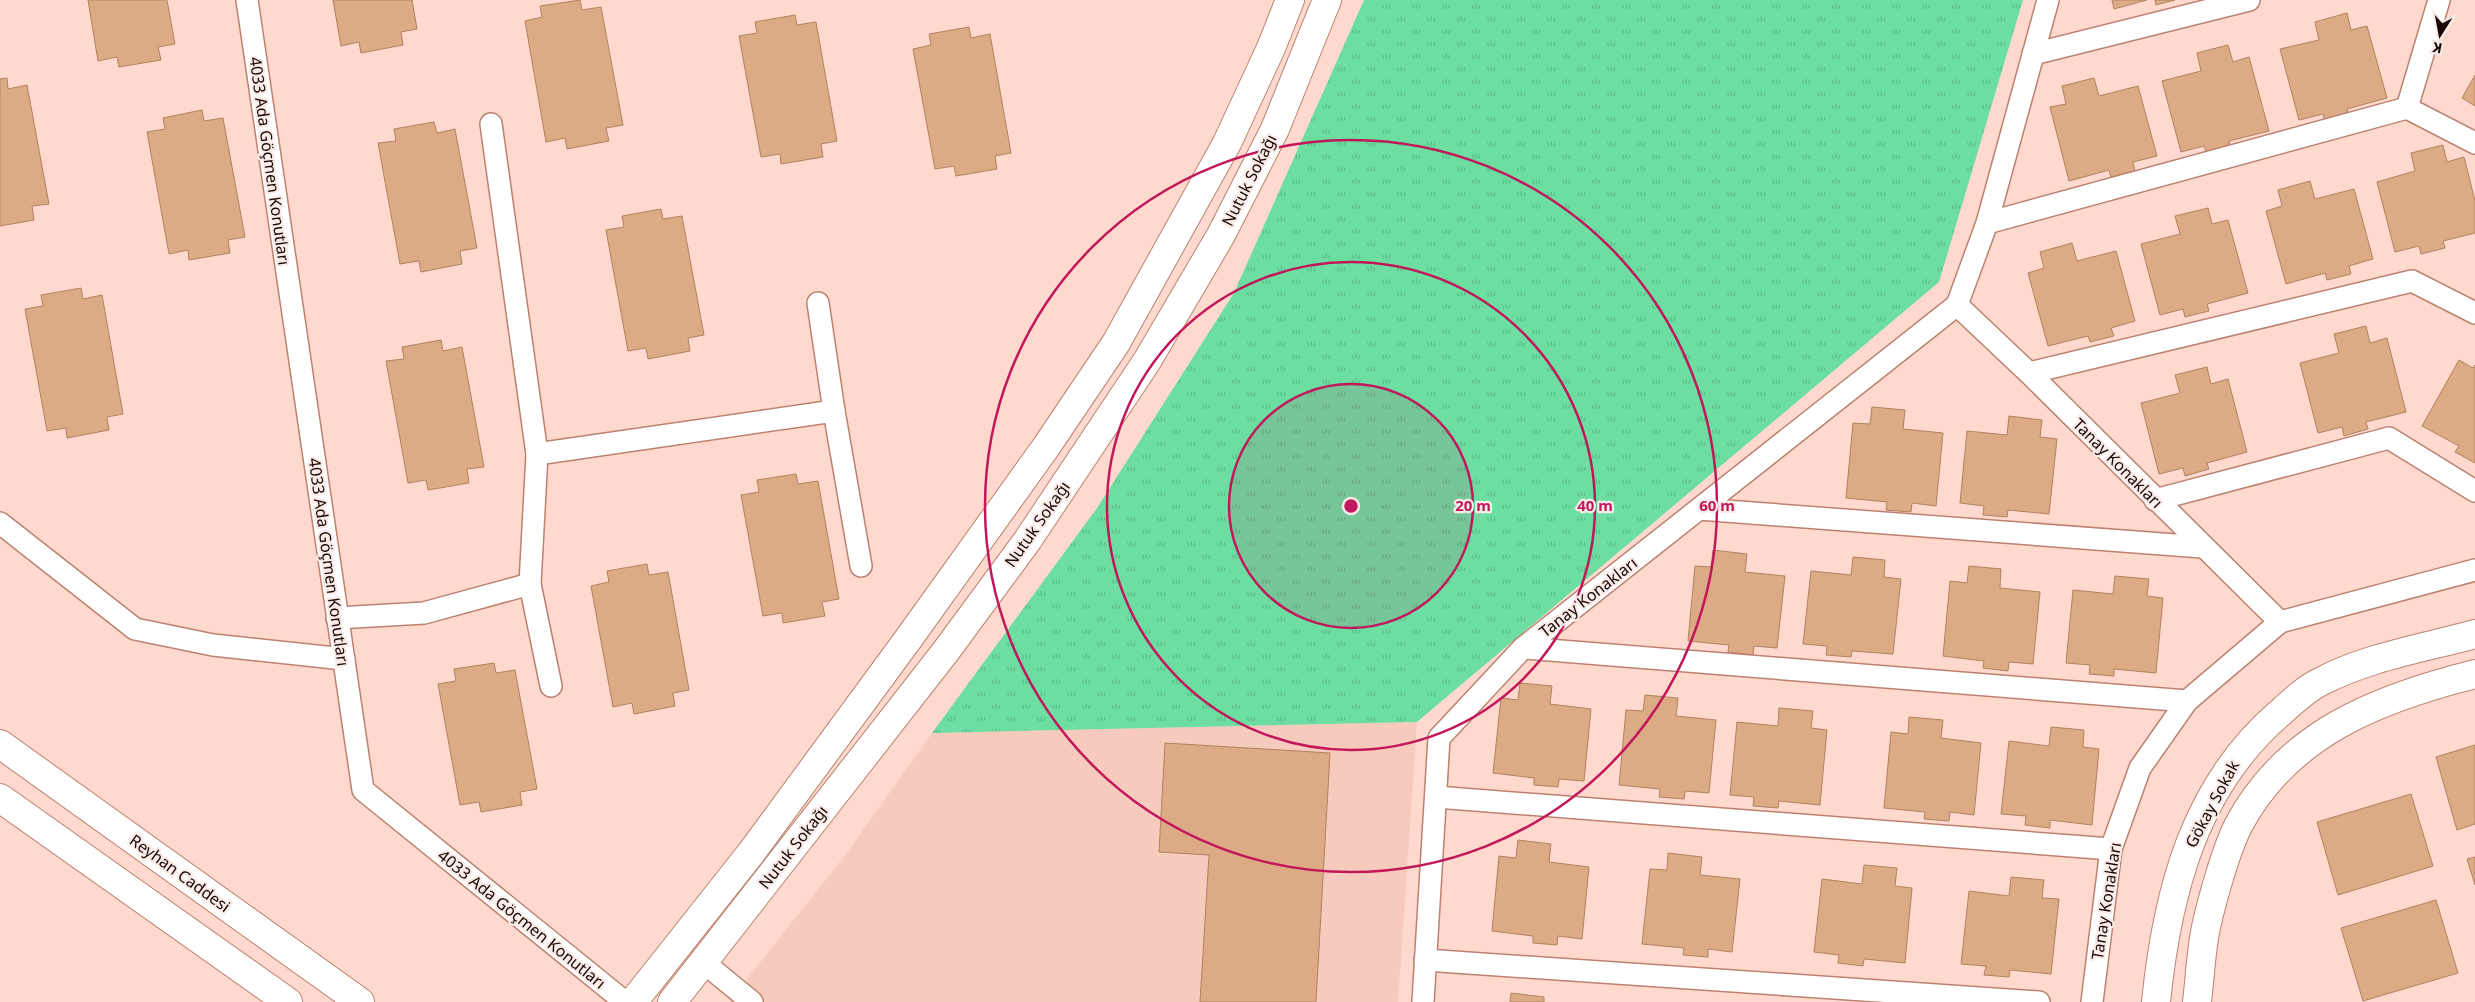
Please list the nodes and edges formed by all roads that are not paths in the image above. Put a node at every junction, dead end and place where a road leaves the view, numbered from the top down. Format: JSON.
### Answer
{"nodes":[{"id":1,"x":247,"y":0,"type":"edge"},
{"id":2,"x":1290,"y":0,"type":"edge"},
{"id":3,"x":1327,"y":0,"type":"edge"},
{"id":4,"x":2048,"y":0,"type":"edge"},
{"id":5,"x":2249,"y":0,"type":"edge"},
{"id":6,"x":2439,"y":0,"type":"edge"},
{"id":7,"x":2033,"y":54,"type":"junction"},
{"id":8,"x":2407,"y":108,"type":"junction"},
{"id":9,"x":491,"y":124,"type":"dead end"},
{"id":10,"x":2475,"y":143,"type":"edge"},
{"id":11,"x":1986,"y":223,"type":"junction"},
{"id":12,"x":818,"y":303,"type":"dead end"},
{"id":13,"x":1957,"y":304,"type":"junction"},
{"id":14,"x":2475,"y":313,"type":"edge"},
{"id":15,"x":2029,"y":373,"type":"junction"},
{"id":16,"x":834,"y":410,"type":"junction"},
{"id":17,"x":537,"y":454,"type":"junction"},
{"id":18,"x":2475,"y":491,"type":"edge"},
{"id":19,"x":2155,"y":500,"type":"junction"},
{"id":20,"x":1699,"y":509,"type":"junction"},
{"id":21,"x":0,"y":524,"type":"edge"},
{"id":22,"x":2202,"y":547,"type":"junction"},
{"id":23,"x":861,"y":566,"type":"dead end"},
{"id":24,"x":2475,"y":570,"type":"edge"},
{"id":25,"x":530,"y":584,"type":"junction"},
{"id":26,"x":337,"y":618,"type":"junction"},
{"id":27,"x":2280,"y":622,"type":"junction"},
{"id":28,"x":2475,"y":634,"type":"edge"},
{"id":29,"x":1523,"y":648,"type":"junction"},
{"id":30,"x":344,"y":659,"type":"junction"},
{"id":31,"x":2475,"y":674,"type":"edge"},
{"id":32,"x":551,"y":686,"type":"dead end"},
{"id":33,"x":2187,"y":701,"type":"junction"},
{"id":34,"x":0,"y":744,"type":"edge"},
{"id":35,"x":1436,"y":797,"type":"junction"},
{"id":36,"x":0,"y":798,"type":"edge"},
{"id":37,"x":2111,"y":849,"type":"junction"},
{"id":38,"x":1425,"y":960,"type":"junction"},
{"id":39,"x":703,"y":962,"type":"junction"},
{"id":40,"x":288,"y":1002,"type":"edge"},
{"id":41,"x":360,"y":1002,"type":"edge"},
{"id":42,"x":625,"y":1002,"type":"edge"},
{"id":43,"x":633,"y":1002,"type":"edge"},
{"id":44,"x":672,"y":1002,"type":"edge"},
{"id":45,"x":752,"y":1002,"type":"edge"},
{"id":46,"x":1423,"y":1002,"type":"edge"},
{"id":47,"x":2039,"y":1002,"type":"edge"},
{"id":48,"x":2092,"y":1002,"type":"edge"},
{"id":49,"x":2156,"y":1002,"type":"edge"},
{"id":50,"x":2196,"y":1002,"type":"edge"}],
"edges":[{"from":1,"to":26,"type":"lane","name":"4033 Ada Göçmen Konutları"},
{"from":2,"to":43,"type":"street","name":"Nutuk Sokağı"},
{"from":3,"to":39,"type":"street","name":"Nutuk Sokağı"},
{"from":4,"to":7,"type":"lane"},
{"from":5,"to":7,"type":"lane"},
{"from":6,"to":8,"type":"lane"},
{"from":7,"to":11,"type":"lane"},
{"from":8,"to":10,"type":"lane"},
{"from":8,"to":11,"type":"lane"},
{"from":9,"to":17,"type":"lane"},
{"from":11,"to":13,"type":"lane"},
{"from":12,"to":16,"type":"lane"},
{"from":13,"to":15,"type":"lane","name":"Tanay Konakları"},
{"from":13,"to":20,"type":"lane","name":"Tanay Konakları"},
{"from":14,"to":15,"type":"lane"},
{"from":15,"to":19,"type":"lane","name":"Tanay Konakları"},
{"from":16,"to":17,"type":"lane"},
{"from":16,"to":23,"type":"lane"},
{"from":17,"to":25,"type":"lane"},
{"from":18,"to":19,"type":"lane"},
{"from":19,"to":22,"type":"lane","name":"Tanay Konakları"},
{"from":20,"to":22,"type":"lane"},
{"from":20,"to":29,"type":"lane","name":"Tanay Konakları"},
{"from":21,"to":30,"type":"lane"},
{"from":22,"to":27,"type":"lane","name":"Tanay Konakları"},
{"from":24,"to":27,"type":"lane","name":"Tanay Konakları"},
{"from":25,"to":26,"type":"lane"},
{"from":25,"to":32,"type":"lane"},
{"from":26,"to":30,"type":"lane","name":"4033 Ada Göçmen Konutları"},
{"from":27,"to":33,"type":"lane","name":"Tanay Konakları"},
{"from":28,"to":49,"type":"street","name":"Gökay Sokak"},
{"from":29,"to":33,"type":"lane"},
{"from":29,"to":35,"type":"lane","name":"Tanay Konakları"},
{"from":30,"to":42,"type":"lane","name":"4033 Ada Göçmen Konutları"},
{"from":31,"to":50,"type":"street","name":"Gökay Sokak"},
{"from":33,"to":37,"type":"lane","name":"Tanay Konakları"},
{"from":34,"to":41,"type":"street","name":"Reyhan Caddesi"},
{"from":35,"to":37,"type":"lane"},
{"from":35,"to":38,"type":"lane","name":"Tanay Konakları"},
{"from":36,"to":40,"type":"street"},
{"from":37,"to":48,"type":"lane","name":"Tanay Konakları"},
{"from":38,"to":46,"type":"lane","name":"Tanay Konakları"},
{"from":38,"to":47,"type":"lane"},
{"from":39,"to":44,"type":"street","name":"Nutuk Sokağı"},
{"from":39,"to":45,"type":"lane"}]}
